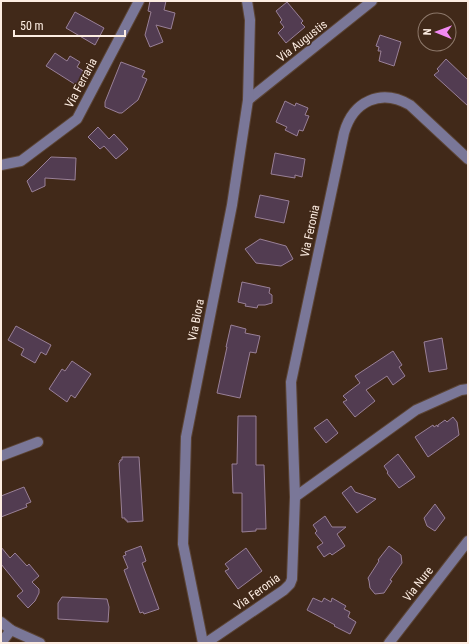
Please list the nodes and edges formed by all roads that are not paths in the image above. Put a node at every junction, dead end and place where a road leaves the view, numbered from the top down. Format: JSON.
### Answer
{"nodes":[{"id":1,"x":139,"y":1,"type":"edge"},
{"id":2,"x":247,"y":1,"type":"edge"},
{"id":3,"x":372,"y":1,"type":"edge"},
{"id":4,"x":248,"y":100,"type":"junction"},
{"id":5,"x":468,"y":159,"type":"edge"},
{"id":6,"x":1,"y":165,"type":"edge"},
{"id":7,"x":468,"y":389,"type":"edge"},
{"id":8,"x":38,"y":442,"type":"dead end"},
{"id":9,"x":1,"y":456,"type":"edge"},
{"id":10,"x":295,"y":497,"type":"junction"},
{"id":11,"x":468,"y":541,"type":"edge"},
{"id":12,"x":1,"y":622,"type":"edge"},
{"id":13,"x":11,"y":630,"type":"junction"},
{"id":14,"x":1,"y":643,"type":"edge"},
{"id":15,"x":40,"y":643,"type":"edge"},
{"id":16,"x":204,"y":643,"type":"edge"},
{"id":17,"x":390,"y":643,"type":"edge"}],
"edges":[{"from":1,"to":6,"type":"street","name":"Via Ferraria"},
{"from":2,"to":4,"type":"street","name":"Via Biora"},
{"from":3,"to":4,"type":"street","name":"Via Augustis"},
{"from":4,"to":16,"type":"street","name":"Via Biora"},
{"from":5,"to":10,"type":"street","name":"Via Feronia"},
{"from":7,"to":10,"type":"street"},
{"from":8,"to":9,"type":"street"},
{"from":10,"to":16,"type":"street","name":"Via Feronia"},
{"from":11,"to":17,"type":"street","name":"Via Nure"},
{"from":12,"to":13,"type":"street"},
{"from":13,"to":14,"type":"street"},
{"from":13,"to":15,"type":"street"}]}
